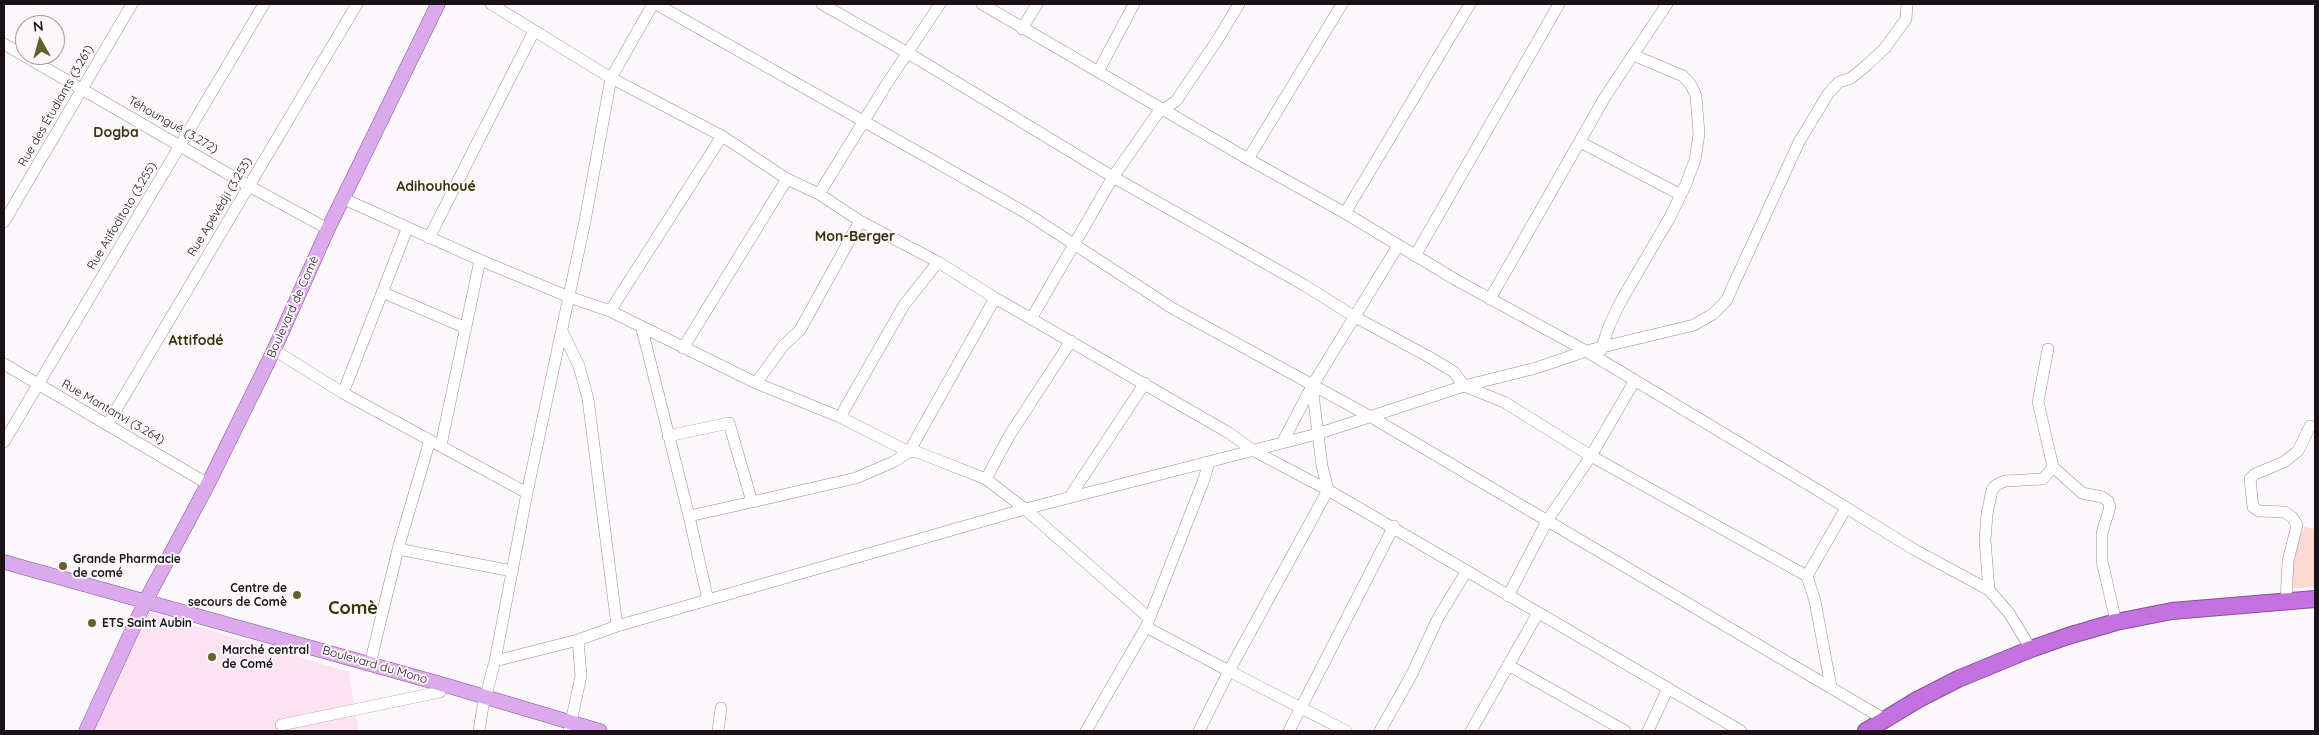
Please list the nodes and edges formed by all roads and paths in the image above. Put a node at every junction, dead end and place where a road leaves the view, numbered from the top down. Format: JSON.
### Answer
{"nodes":[{"id":1,"x":132,"y":4,"type":"edge"},
{"id":2,"x":264,"y":4,"type":"edge"},
{"id":3,"x":357,"y":4,"type":"edge"},
{"id":4,"x":438,"y":4,"type":"edge"},
{"id":5,"x":491,"y":4,"type":"edge"},
{"id":6,"x":654,"y":4,"type":"edge"},
{"id":7,"x":822,"y":4,"type":"edge"},
{"id":8,"x":940,"y":4,"type":"edge"},
{"id":9,"x":982,"y":4,"type":"edge"},
{"id":10,"x":1037,"y":4,"type":"edge"},
{"id":11,"x":1134,"y":4,"type":"edge"},
{"id":12,"x":1239,"y":4,"type":"edge"},
{"id":13,"x":1342,"y":4,"type":"edge"},
{"id":14,"x":1470,"y":4,"type":"edge"},
{"id":15,"x":1559,"y":4,"type":"edge"},
{"id":16,"x":1667,"y":4,"type":"edge"},
{"id":17,"x":1907,"y":4,"type":"edge"},
{"id":18,"x":1022,"y":28,"type":"junction"},
{"id":19,"x":534,"y":31,"type":"junction"},
{"id":20,"x":4,"y":44,"type":"edge"},
{"id":21,"x":908,"y":53,"type":"junction"},
{"id":22,"x":1633,"y":55,"type":"junction"},
{"id":23,"x":1099,"y":70,"type":"junction"},
{"id":24,"x":611,"y":78,"type":"junction"},
{"id":25,"x":82,"y":88,"type":"junction"},
{"id":26,"x":1164,"y":108,"type":"junction"},
{"id":27,"x":864,"y":121,"type":"junction"},
{"id":28,"x":722,"y":136,"type":"junction"},
{"id":29,"x":1580,"y":142,"type":"junction"},
{"id":30,"x":180,"y":144,"type":"junction"},
{"id":31,"x":1248,"y":159,"type":"junction"},
{"id":32,"x":1113,"y":177,"type":"junction"},
{"id":33,"x":787,"y":179,"type":"junction"},
{"id":34,"x":249,"y":186,"type":"junction"},
{"id":35,"x":819,"y":194,"type":"junction"},
{"id":36,"x":1681,"y":195,"type":"junction"},
{"id":37,"x":344,"y":199,"type":"junction"},
{"id":38,"x":1345,"y":213,"type":"junction"},
{"id":39,"x":860,"y":221,"type":"junction"},
{"id":40,"x":4,"y":222,"type":"edge"},
{"id":41,"x":328,"y":229,"type":"junction"},
{"id":42,"x":407,"y":229,"type":"junction"},
{"id":43,"x":429,"y":238,"type":"junction"},
{"id":44,"x":1072,"y":244,"type":"junction"},
{"id":45,"x":1398,"y":246,"type":"junction"},
{"id":46,"x":1415,"y":256,"type":"junction"},
{"id":47,"x":480,"y":260,"type":"junction"},
{"id":48,"x":938,"y":262,"type":"junction"},
{"id":49,"x":382,"y":292,"type":"junction"},
{"id":50,"x":569,"y":297,"type":"junction"},
{"id":51,"x":995,"y":298,"type":"junction"},
{"id":52,"x":1490,"y":299,"type":"junction"},
{"id":53,"x":610,"y":311,"type":"junction"},
{"id":54,"x":1355,"y":317,"type":"junction"},
{"id":55,"x":1031,"y":319,"type":"junction"},
{"id":56,"x":466,"y":328,"type":"junction"},
{"id":57,"x":642,"y":329,"type":"junction"},
{"id":58,"x":562,"y":331,"type":"junction"},
{"id":59,"x":1071,"y":341,"type":"junction"},
{"id":60,"x":683,"y":348,"type":"junction"},
{"id":61,"x":2048,"y":349,"type":"dead end"},
{"id":62,"x":274,"y":350,"type":"junction"},
{"id":63,"x":1601,"y":350,"type":"junction"},
{"id":64,"x":1586,"y":351,"type":"junction"},
{"id":65,"x":4,"y":364,"type":"edge"},
{"id":66,"x":1635,"y":380,"type":"junction"},
{"id":67,"x":756,"y":383,"type":"junction"},
{"id":68,"x":1145,"y":383,"type":"junction"},
{"id":69,"x":38,"y":384,"type":"junction"},
{"id":70,"x":1312,"y":386,"type":"junction"},
{"id":71,"x":1464,"y":386,"type":"junction"},
{"id":72,"x":343,"y":393,"type":"junction"},
{"id":73,"x":840,"y":417,"type":"junction"},
{"id":74,"x":1371,"y":417,"type":"junction"},
{"id":75,"x":107,"y":425,"type":"junction"},
{"id":76,"x":2310,"y":426,"type":"dead end"},
{"id":77,"x":1317,"y":434,"type":"junction"},
{"id":78,"x":668,"y":436,"type":"junction"},
{"id":79,"x":4,"y":442,"type":"edge"},
{"id":80,"x":436,"y":442,"type":"junction"},
{"id":81,"x":1282,"y":443,"type":"junction"},
{"id":82,"x":1254,"y":451,"type":"junction"},
{"id":83,"x":909,"y":452,"type":"junction"},
{"id":84,"x":1591,"y":456,"type":"junction"},
{"id":85,"x":1209,"y":462,"type":"junction"},
{"id":86,"x":2053,"y":467,"type":"junction"},
{"id":87,"x":986,"y":479,"type":"junction"},
{"id":88,"x":208,"y":484,"type":"junction"},
{"id":89,"x":1328,"y":490,"type":"junction"},
{"id":90,"x":527,"y":493,"type":"junction"},
{"id":91,"x":1069,"y":498,"type":"junction"},
{"id":92,"x":752,"y":502,"type":"junction"},
{"id":93,"x":1846,"y":508,"type":"junction"},
{"id":94,"x":1025,"y":509,"type":"junction"},
{"id":95,"x":689,"y":516,"type":"junction"},
{"id":96,"x":1548,"y":521,"type":"junction"},
{"id":97,"x":1394,"y":526,"type":"junction"},
{"id":98,"x":398,"y":549,"type":"junction"},
{"id":99,"x":4,"y":562,"type":"edge"},
{"id":100,"x":4,"y":568,"type":"edge"},
{"id":101,"x":512,"y":571,"type":"junction"},
{"id":102,"x":1466,"y":572,"type":"junction"},
{"id":103,"x":1808,"y":576,"type":"junction"},
{"id":104,"x":1989,"y":590,"type":"junction"},
{"id":105,"x":1508,"y":596,"type":"junction"},
{"id":106,"x":2315,"y":599,"type":"edge"},
{"id":107,"x":708,"y":600,"type":"junction"},
{"id":108,"x":2286,"y":601,"type":"junction"},
{"id":109,"x":145,"y":604,"type":"junction"},
{"id":110,"x":1538,"y":613,"type":"junction"},
{"id":111,"x":1148,"y":622,"type":"junction"},
{"id":112,"x":2116,"y":622,"type":"junction"},
{"id":113,"x":617,"y":626,"type":"junction"},
{"id":114,"x":578,"y":640,"type":"junction"},
{"id":115,"x":2031,"y":649,"type":"junction"},
{"id":116,"x":495,"y":661,"type":"junction"},
{"id":117,"x":370,"y":664,"type":"junction"},
{"id":118,"x":1508,"y":665,"type":"junction"},
{"id":119,"x":1229,"y":671,"type":"junction"},
{"id":120,"x":1668,"y":688,"type":"junction"},
{"id":121,"x":1831,"y":688,"type":"junction"},
{"id":122,"x":440,"y":692,"type":"junction"},
{"id":123,"x":484,"y":702,"type":"junction"},
{"id":124,"x":720,"y":708,"type":"dead end"},
{"id":125,"x":1301,"y":708,"type":"junction"},
{"id":126,"x":1884,"y":719,"type":"junction"},
{"id":127,"x":281,"y":725,"type":"dead end"},
{"id":128,"x":571,"y":729,"type":"edge"},
{"id":129,"x":86,"y":731,"type":"edge"},
{"id":130,"x":478,"y":731,"type":"edge"},
{"id":131,"x":600,"y":731,"type":"edge"},
{"id":132,"x":718,"y":731,"type":"edge"},
{"id":133,"x":1086,"y":731,"type":"edge"},
{"id":134,"x":1199,"y":731,"type":"edge"},
{"id":135,"x":1289,"y":731,"type":"edge"},
{"id":136,"x":1346,"y":731,"type":"edge"},
{"id":137,"x":1380,"y":731,"type":"edge"},
{"id":138,"x":1471,"y":731,"type":"edge"},
{"id":139,"x":1625,"y":731,"type":"edge"},
{"id":140,"x":1648,"y":731,"type":"edge"},
{"id":141,"x":1741,"y":731,"type":"edge"},
{"id":142,"x":1866,"y":731,"type":"edge"}],
"edges":[{"from":1,"to":25,"type":"street","name":"Rue des Étudiants (3.261)"},
{"from":2,"to":30,"type":"street","name":"Rue Atifoditoto (3.255)"},
{"from":3,"to":34,"type":"street","name":"Rue Apévédji (3.253)"},
{"from":4,"to":37,"type":"main road","name":"Boulevard de Comè"},
{"from":5,"to":19,"type":"street"},
{"from":6,"to":24,"type":"street"},
{"from":6,"to":27,"type":"street"},
{"from":7,"to":21,"type":"street"},
{"from":8,"to":21,"type":"street"},
{"from":9,"to":18,"type":"street"},
{"from":10,"to":18,"type":"street"},
{"from":11,"to":23,"type":"street"},
{"from":12,"to":26,"type":"street"},
{"from":13,"to":31,"type":"street"},
{"from":14,"to":38,"type":"street"},
{"from":15,"to":46,"type":"street"},
{"from":16,"to":22,"type":"street"},
{"from":17,"to":63,"type":"street"},
{"from":18,"to":23,"type":"street"},
{"from":19,"to":24,"type":"street"},
{"from":19,"to":43,"type":"street"},
{"from":20,"to":25,"type":"street","name":"Téhoungué (3.272)"},
{"from":21,"to":27,"type":"street"},
{"from":21,"to":32,"type":"street"},
{"from":22,"to":29,"type":"street"},
{"from":22,"to":36,"type":"street"},
{"from":23,"to":26,"type":"street"},
{"from":24,"to":28,"type":"street"},
{"from":24,"to":50,"type":"street"},
{"from":25,"to":30,"type":"street","name":"Téhoungué (3.272)"},
{"from":25,"to":40,"type":"street","name":"Rue des Étudiants (3.261)"},
{"from":26,"to":31,"type":"street"},
{"from":26,"to":32,"type":"street"},
{"from":27,"to":35,"type":"street"},
{"from":27,"to":44,"type":"street"},
{"from":28,"to":33,"type":"street"},
{"from":28,"to":53,"type":"street"},
{"from":29,"to":36,"type":"street"},
{"from":29,"to":52,"type":"street"},
{"from":30,"to":34,"type":"street","name":"Téhoungué (3.272)"},
{"from":30,"to":69,"type":"street","name":"Rue Atifoditoto (3.255)"},
{"from":31,"to":38,"type":"street"},
{"from":32,"to":44,"type":"street"},
{"from":32,"to":54,"type":"street"},
{"from":33,"to":35,"type":"street"},
{"from":33,"to":60,"type":"street"},
{"from":34,"to":41,"type":"street","name":"Téhoungué (3.272)"},
{"from":34,"to":75,"type":"street","name":"Rue Apévédji (3.253)"},
{"from":35,"to":39,"type":"street"},
{"from":36,"to":63,"type":"street"},
{"from":37,"to":41,"type":"main road","name":"Boulevard de Comè"},
{"from":37,"to":42,"type":"street"},
{"from":38,"to":45,"type":"street"},
{"from":39,"to":48,"type":"street"},
{"from":39,"to":67,"type":"street"},
{"from":41,"to":62,"type":"main road","name":"Boulevard de Comè"},
{"from":42,"to":43,"type":"street"},
{"from":42,"to":49,"type":"street"},
{"from":43,"to":47,"type":"street"},
{"from":44,"to":55,"type":"street"},
{"from":44,"to":70,"type":"street"},
{"from":45,"to":46,"type":"street"},
{"from":45,"to":54,"type":"street"},
{"from":46,"to":52,"type":"street"},
{"from":47,"to":50,"type":"street"},
{"from":47,"to":56,"type":"street"},
{"from":48,"to":51,"type":"street"},
{"from":48,"to":73,"type":"street"},
{"from":49,"to":56,"type":"street"},
{"from":49,"to":72,"type":"street"},
{"from":50,"to":53,"type":"street"},
{"from":50,"to":58,"type":"street"},
{"from":51,"to":55,"type":"street"},
{"from":51,"to":83,"type":"street"},
{"from":52,"to":64,"type":"street"},
{"from":53,"to":57,"type":"street"},
{"from":54,"to":70,"type":"street"},
{"from":54,"to":71,"type":"street"},
{"from":55,"to":59,"type":"street"},
{"from":56,"to":80,"type":"street"},
{"from":57,"to":60,"type":"street"},
{"from":57,"to":78,"type":"street"},
{"from":58,"to":90,"type":"street"},
{"from":58,"to":113,"type":"street"},
{"from":59,"to":68,"type":"street"},
{"from":59,"to":87,"type":"street"},
{"from":60,"to":67,"type":"street"},
{"from":61,"to":86,"type":"street"},
{"from":62,"to":72,"type":"street"},
{"from":62,"to":88,"type":"main road","name":"Boulevard de Comè"},
{"from":63,"to":64,"type":"street"},
{"from":64,"to":66,"type":"street"},
{"from":64,"to":71,"type":"street"},
{"from":65,"to":69,"type":"street","name":"Rue Mantanvi (3.264)"},
{"from":66,"to":84,"type":"street"},
{"from":66,"to":93,"type":"street"},
{"from":67,"to":73,"type":"street"},
{"from":68,"to":82,"type":"street"},
{"from":68,"to":91,"type":"street"},
{"from":69,"to":75,"type":"street","name":"Rue Mantanvi (3.264)"},
{"from":69,"to":79,"type":"street","name":"Rue Atifoditoto (3.255)"},
{"from":70,"to":74,"type":"street"},
{"from":70,"to":77,"type":"street"},
{"from":70,"to":81,"type":"street"},
{"from":71,"to":74,"type":"street"},
{"from":71,"to":84,"type":"street"},
{"from":72,"to":80,"type":"street"},
{"from":73,"to":83,"type":"street"},
{"from":74,"to":77,"type":"street"},
{"from":74,"to":96,"type":"street"},
{"from":75,"to":88,"type":"street","name":"Rue Mantanvi (3.264)"},
{"from":76,"to":108,"type":"street"},
{"from":77,"to":81,"type":"street"},
{"from":77,"to":89,"type":"street"},
{"from":78,"to":92,"type":"street"},
{"from":78,"to":95,"type":"street"},
{"from":80,"to":90,"type":"street"},
{"from":80,"to":98,"type":"street"},
{"from":81,"to":82,"type":"street"},
{"from":82,"to":85,"type":"street"},
{"from":82,"to":89,"type":"street"},
{"from":83,"to":87,"type":"street"},
{"from":83,"to":92,"type":"street"},
{"from":84,"to":96,"type":"street"},
{"from":84,"to":103,"type":"street"},
{"from":85,"to":91,"type":"street"},
{"from":85,"to":111,"type":"street"},
{"from":86,"to":104,"type":"street"},
{"from":86,"to":112,"type":"street"},
{"from":87,"to":94,"type":"street"},
{"from":88,"to":109,"type":"main road","name":"Boulevard de Comè"},
{"from":89,"to":97,"type":"street"},
{"from":89,"to":119,"type":"street"},
{"from":90,"to":101,"type":"street"},
{"from":91,"to":94,"type":"street"},
{"from":92,"to":95,"type":"street"},
{"from":93,"to":103,"type":"street"},
{"from":93,"to":104,"type":"street"},
{"from":94,"to":107,"type":"street"},
{"from":94,"to":111,"type":"street"},
{"from":95,"to":107,"type":"street"},
{"from":96,"to":105,"type":"street"},
{"from":96,"to":121,"type":"street"},
{"from":97,"to":102,"type":"street"},
{"from":97,"to":125,"type":"street"},
{"from":98,"to":101,"type":"street"},
{"from":98,"to":117,"type":"street"},
{"from":99,"to":109,"type":"main road","name":"Boulevard du Mono"},
{"from":100,"to":109,"type":"main road","name":"Boulevard du Mono"},
{"from":101,"to":116,"type":"street"},
{"from":102,"to":105,"type":"street"},
{"from":102,"to":137,"type":"street"},
{"from":103,"to":121,"type":"street"},
{"from":104,"to":115,"type":"street"},
{"from":105,"to":110,"type":"street"},
{"from":106,"to":108,"type":"highway"},
{"from":107,"to":113,"type":"street"},
{"from":108,"to":112,"type":"highway"},
{"from":109,"to":117,"type":"main road","name":"Boulevard du Mono"},
{"from":109,"to":122,"type":"main road","name":"Boulevard du Mono"},
{"from":109,"to":129,"type":"main road","name":"Boulevard de Comè"},
{"from":110,"to":118,"type":"street"},
{"from":110,"to":120,"type":"street"},
{"from":111,"to":119,"type":"street"},
{"from":111,"to":133,"type":"street"},
{"from":112,"to":115,"type":"highway"},
{"from":113,"to":114,"type":"street"},
{"from":114,"to":116,"type":"street"},
{"from":114,"to":128,"type":"street"},
{"from":115,"to":126,"type":"highway"},
{"from":116,"to":123,"type":"street"},
{"from":117,"to":123,"type":"main road","name":"Boulevard du Mono"},
{"from":118,"to":138,"type":"street"},
{"from":118,"to":139,"type":"street"},
{"from":119,"to":125,"type":"street"},
{"from":119,"to":134,"type":"street"},
{"from":120,"to":140,"type":"street"},
{"from":120,"to":141,"type":"street"},
{"from":121,"to":126,"type":"street"},
{"from":122,"to":123,"type":"main road","name":"Boulevard du Mono"},
{"from":122,"to":127,"type":"street"},
{"from":123,"to":128,"type":"main road","name":"Boulevard du Mono"},
{"from":123,"to":130,"type":"street"},
{"from":124,"to":132,"type":"street"},
{"from":125,"to":135,"type":"street"},
{"from":125,"to":136,"type":"street"},
{"from":126,"to":142,"type":"highway"},
{"from":128,"to":131,"type":"main road","name":"Boulevard du Mono"}]}
